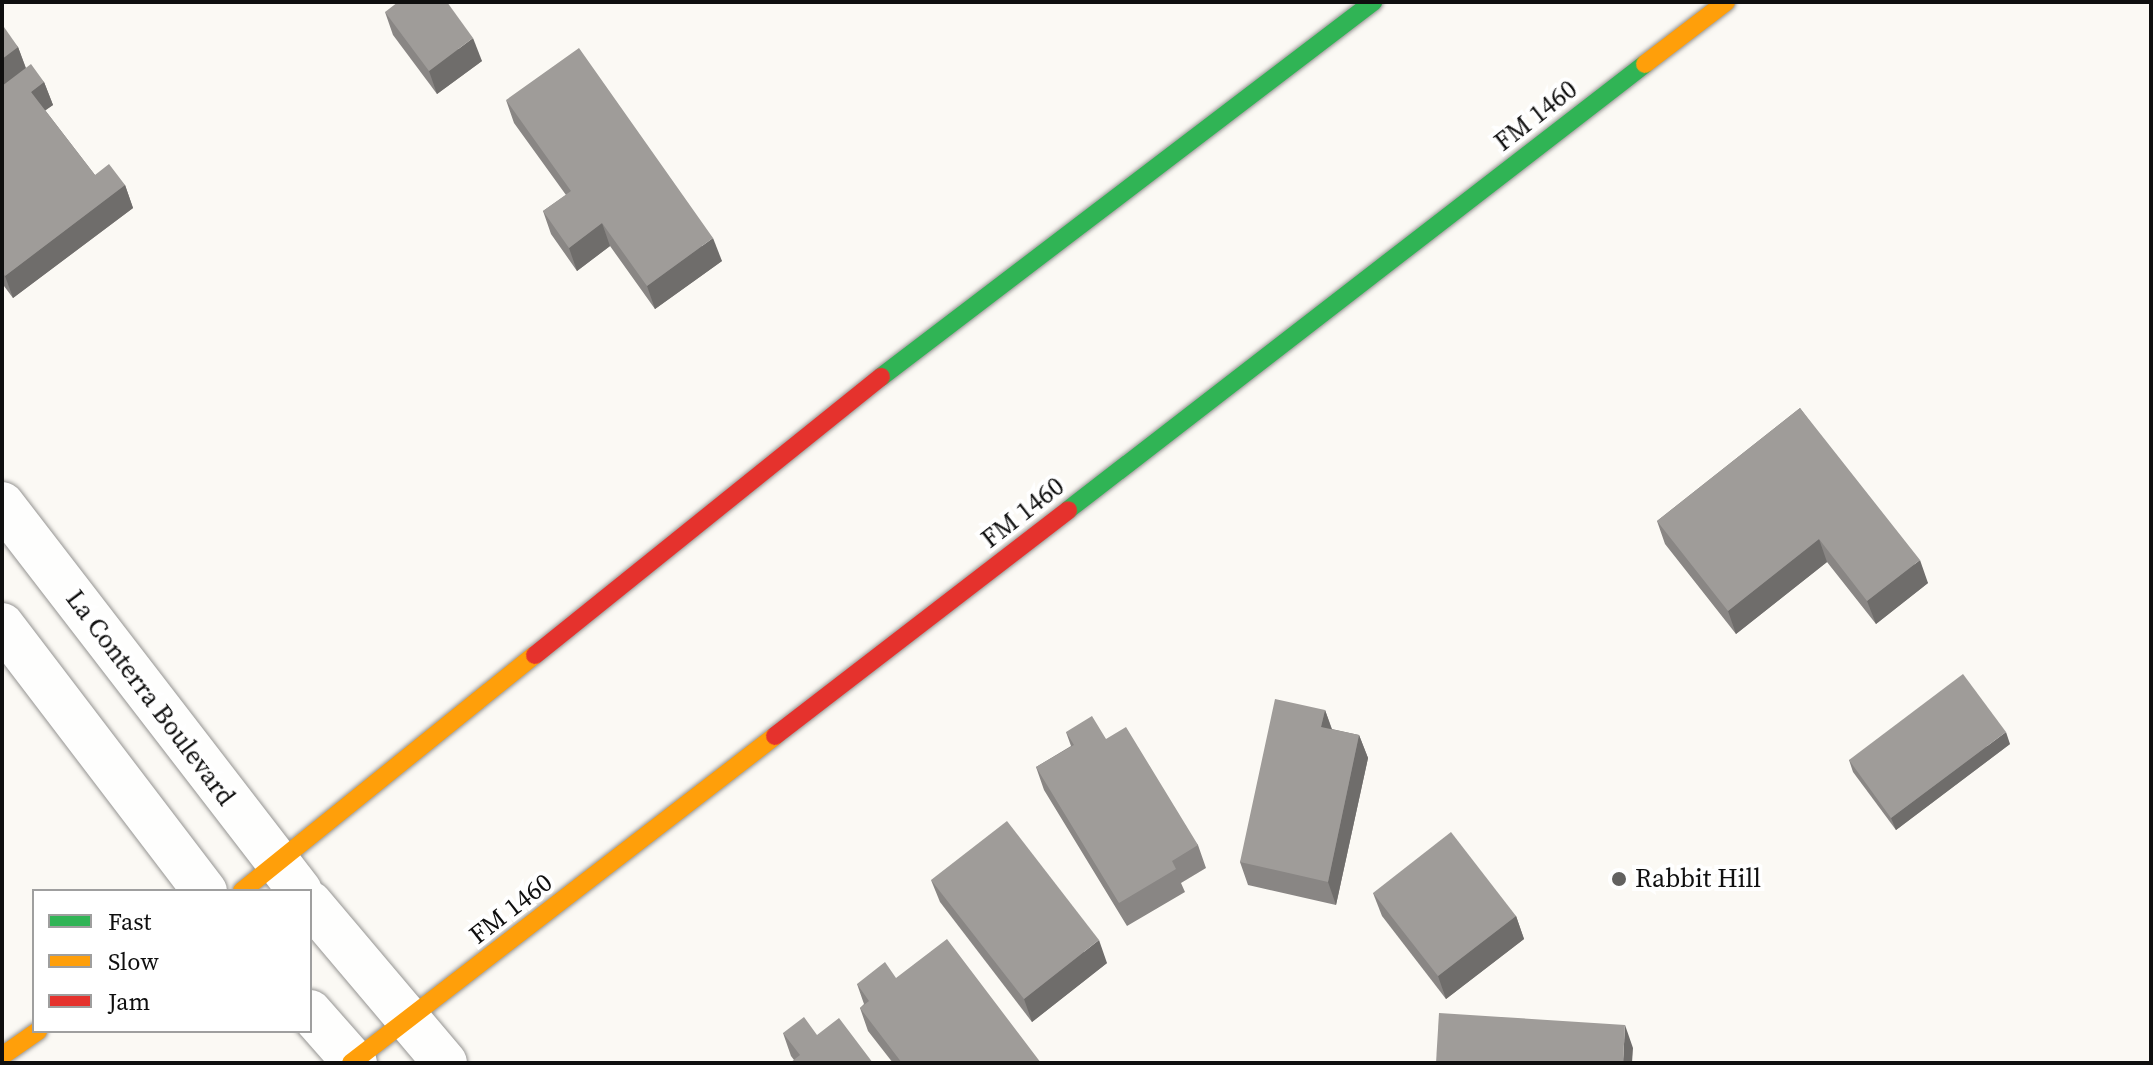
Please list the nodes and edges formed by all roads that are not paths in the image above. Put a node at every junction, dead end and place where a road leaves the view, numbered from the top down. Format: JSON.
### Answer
{"nodes":[{"id":1,"x":1373,"y":2,"type":"edge"},
{"id":2,"x":1726,"y":2,"type":"edge"},
{"id":3,"x":2,"y":504,"type":"edge"},
{"id":4,"x":2,"y":625,"type":"edge"},
{"id":5,"x":288,"y":878,"type":"edge"},
{"id":6,"x":203,"y":889,"type":"edge"},
{"id":7,"x":249,"y":889,"type":"edge"},
{"id":8,"x":312,"y":905,"type":"edge"},
{"id":9,"x":312,"y":1014,"type":"edge"},
{"id":10,"x":413,"y":1018,"type":"junction"},
{"id":11,"x":35,"y":1033,"type":"edge"},
{"id":12,"x":2,"y":1056,"type":"edge"},
{"id":13,"x":354,"y":1062,"type":"edge"},
{"id":14,"x":445,"y":1063,"type":"edge"}],
"edges":[{"from":1,"to":5,"type":"main road"},
{"from":2,"to":10,"type":"main road","name":"FM 1460","number":"FM 1460"},
{"from":3,"to":5,"type":"street","name":"La Conterra Boulevard"},
{"from":4,"to":6,"type":"street"},
{"from":5,"to":7,"type":"main road"},
{"from":8,"to":10,"type":"street"},
{"from":9,"to":13,"type":"street"},
{"from":10,"to":13,"type":"main road","name":"FM 1460","number":"FM 1460"},
{"from":10,"to":14,"type":"street"},
{"from":11,"to":12,"type":"main road"}]}
